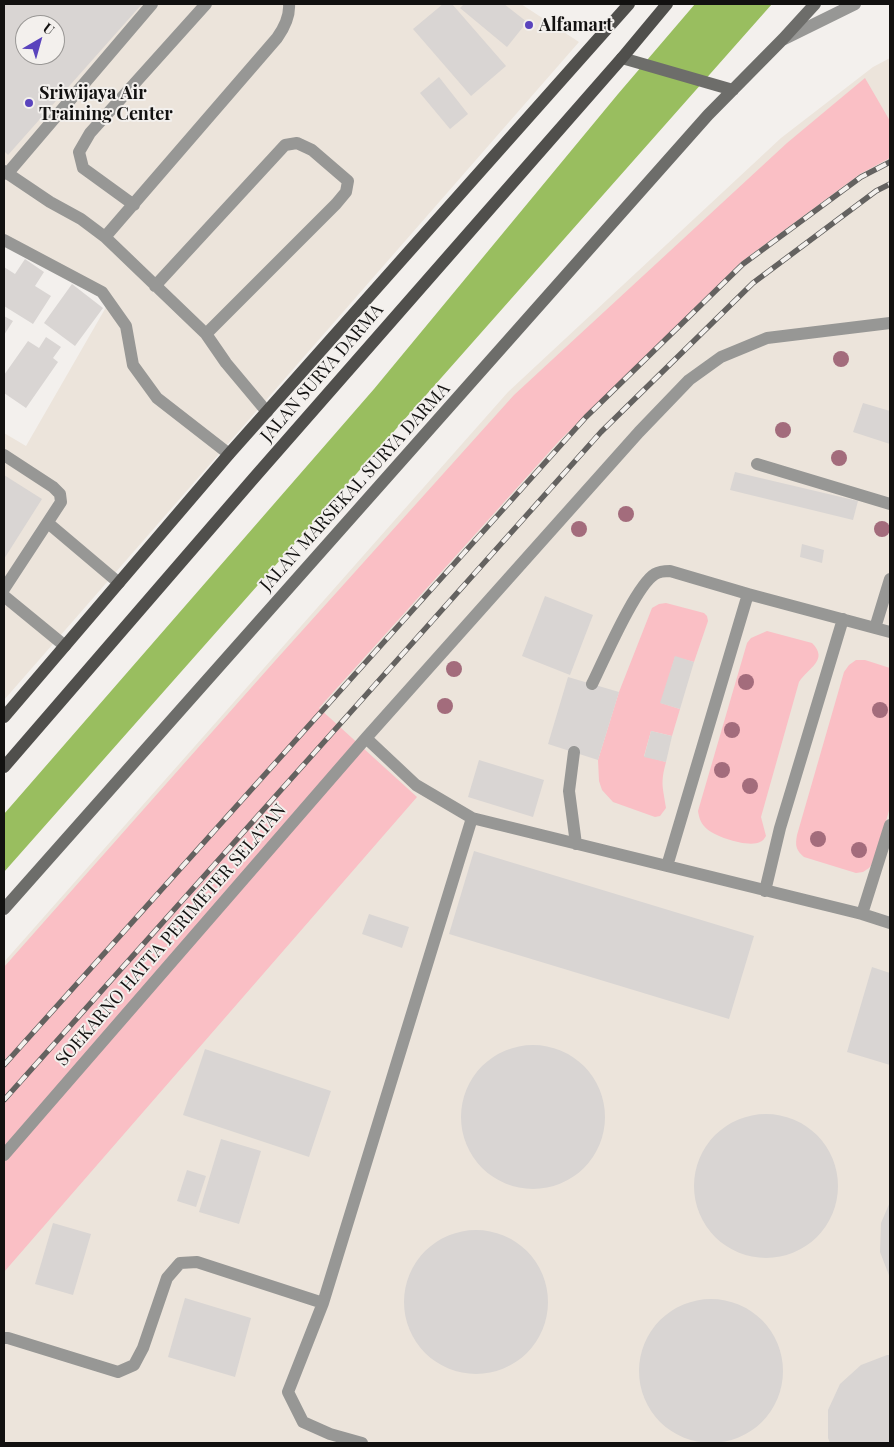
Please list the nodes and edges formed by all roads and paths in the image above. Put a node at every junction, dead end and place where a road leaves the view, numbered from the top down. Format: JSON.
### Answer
{"nodes":[{"id":1,"x":152,"y":4,"type":"edge"},
{"id":2,"x":206,"y":4,"type":"edge"},
{"id":3,"x":289,"y":4,"type":"edge"},
{"id":4,"x":630,"y":4,"type":"edge"},
{"id":5,"x":667,"y":4,"type":"edge"},
{"id":6,"x":815,"y":4,"type":"edge"},
{"id":7,"x":855,"y":4,"type":"edge"},
{"id":8,"x":783,"y":39,"type":"junction"},
{"id":9,"x":622,"y":58,"type":"junction"},
{"id":10,"x":733,"y":90,"type":"junction"},
{"id":11,"x":5,"y":172,"type":"edge"},
{"id":12,"x":134,"y":204,"type":"junction"},
{"id":13,"x":106,"y":237,"type":"junction"},
{"id":14,"x":4,"y":240,"type":"edge"},
{"id":15,"x":156,"y":286,"type":"junction"},
{"id":16,"x":890,"y":323,"type":"edge"},
{"id":17,"x":206,"y":334,"type":"junction"},
{"id":18,"x":267,"y":412,"type":"junction"},
{"id":19,"x":230,"y":454,"type":"junction"},
{"id":20,"x":4,"y":456,"type":"edge"},
{"id":21,"x":757,"y":464,"type":"dead end"},
{"id":22,"x":890,"y":504,"type":"edge"},
{"id":23,"x":48,"y":523,"type":"junction"},
{"id":24,"x":890,"y":579,"type":"edge"},
{"id":25,"x":119,"y":582,"type":"junction"},
{"id":26,"x":4,"y":589,"type":"edge"},
{"id":27,"x":748,"y":594,"type":"junction"},
{"id":28,"x":4,"y":596,"type":"edge"},
{"id":29,"x":843,"y":619,"type":"junction"},
{"id":30,"x":875,"y":628,"type":"junction"},
{"id":31,"x":890,"y":632,"type":"edge"},
{"id":32,"x":65,"y":646,"type":"junction"},
{"id":33,"x":592,"y":684,"type":"dead end"},
{"id":34,"x":4,"y":717,"type":"edge"},
{"id":35,"x":366,"y":738,"type":"junction"},
{"id":36,"x":574,"y":752,"type":"dead end"},
{"id":37,"x":4,"y":767,"type":"edge"},
{"id":38,"x":472,"y":818,"type":"junction"},
{"id":39,"x":890,"y":826,"type":"edge"},
{"id":40,"x":576,"y":844,"type":"junction"},
{"id":41,"x":667,"y":866,"type":"junction"},
{"id":42,"x":764,"y":891,"type":"junction"},
{"id":43,"x":4,"y":909,"type":"edge"},
{"id":44,"x":862,"y":914,"type":"junction"},
{"id":45,"x":890,"y":923,"type":"edge"},
{"id":46,"x":4,"y":1155,"type":"edge"},
{"id":47,"x":323,"y":1303,"type":"junction"},
{"id":48,"x":4,"y":1338,"type":"edge"},
{"id":49,"x":362,"y":1443,"type":"edge"}],
"edges":[{"from":1,"to":11,"type":"street"},
{"from":2,"to":12,"type":"street"},
{"from":3,"to":12,"type":"street"},
{"from":4,"to":18,"type":"main road","name":"JALAN SURYA DARMA"},
{"from":5,"to":9,"type":"main road","name":"JALAN SURYA DARMA"},
{"from":6,"to":8,"type":"street"},
{"from":7,"to":8,"type":"street"},
{"from":8,"to":10,"type":"street"},
{"from":9,"to":10,"type":"street"},
{"from":9,"to":37,"type":"main road","name":"JALAN SURYA DARMA"},
{"from":10,"to":43,"type":"street","name":"JALAN MARSEKAL SURYA DARMA"},
{"from":11,"to":13,"type":"street"},
{"from":12,"to":13,"type":"street"},
{"from":13,"to":15,"type":"street"},
{"from":14,"to":19,"type":"street"},
{"from":15,"to":17,"type":"street"},
{"from":15,"to":17,"type":"street"},
{"from":16,"to":35,"type":"street","name":"SOEKARNO HATTA PERIMETER SELATAN"},
{"from":17,"to":18,"type":"street"},
{"from":18,"to":19,"type":"main road","name":"JALAN SURYA DARMA"},
{"from":19,"to":25,"type":"main road","name":"JALAN SURYA DARMA"},
{"from":20,"to":23,"type":"street"},
{"from":21,"to":22,"type":"street"},
{"from":23,"to":25,"type":"street"},
{"from":23,"to":26,"type":"street"},
{"from":24,"to":30,"type":"street"},
{"from":25,"to":32,"type":"main road","name":"JALAN SURYA DARMA"},
{"from":27,"to":29,"type":"street"},
{"from":27,"to":33,"type":"street"},
{"from":27,"to":41,"type":"street"},
{"from":28,"to":32,"type":"street"},
{"from":29,"to":30,"type":"street"},
{"from":29,"to":42,"type":"street"},
{"from":30,"to":31,"type":"street"},
{"from":32,"to":34,"type":"main road","name":"JALAN SURYA DARMA"},
{"from":35,"to":38,"type":"street"},
{"from":35,"to":46,"type":"street","name":"SOEKARNO HATTA PERIMETER SELATAN"},
{"from":36,"to":40,"type":"street"},
{"from":38,"to":40,"type":"street"},
{"from":38,"to":47,"type":"street"},
{"from":39,"to":44,"type":"street"},
{"from":40,"to":41,"type":"street"},
{"from":41,"to":42,"type":"street"},
{"from":42,"to":44,"type":"street"},
{"from":44,"to":45,"type":"street"},
{"from":47,"to":48,"type":"street"},
{"from":47,"to":49,"type":"street"}]}
